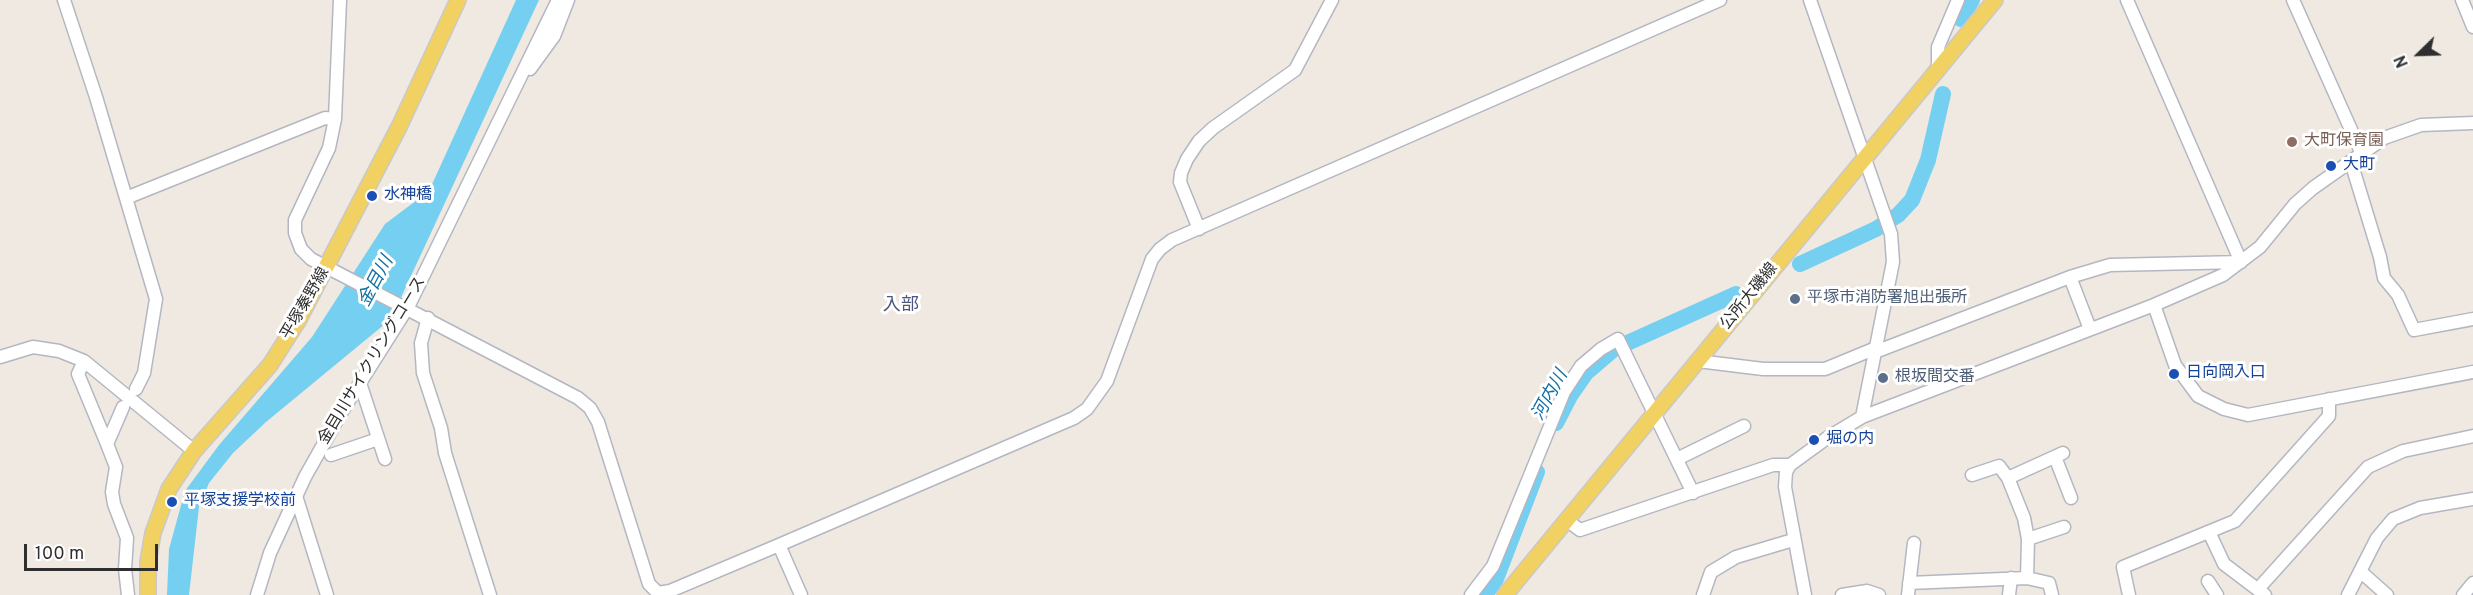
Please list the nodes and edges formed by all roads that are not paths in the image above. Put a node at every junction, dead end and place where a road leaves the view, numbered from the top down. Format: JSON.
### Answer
{"nodes":[{"id":1,"x":64,"y":0,"type":"edge"},
{"id":2,"x":340,"y":0,"type":"edge"},
{"id":3,"x":458,"y":0,"type":"edge"},
{"id":4,"x":558,"y":0,"type":"edge"},
{"id":5,"x":568,"y":0,"type":"edge"},
{"id":6,"x":1332,"y":0,"type":"edge"},
{"id":7,"x":1720,"y":0,"type":"edge"},
{"id":8,"x":1810,"y":0,"type":"edge"},
{"id":9,"x":1958,"y":0,"type":"edge"},
{"id":10,"x":1995,"y":0,"type":"edge"},
{"id":11,"x":2127,"y":0,"type":"edge"},
{"id":12,"x":2293,"y":0,"type":"edge"},
{"id":13,"x":2462,"y":0,"type":"edge"},
{"id":14,"x":2473,"y":27,"type":"edge"},
{"id":15,"x":1938,"y":70,"type":"junction"},
{"id":16,"x":519,"y":80,"type":"junction"},
{"id":17,"x":335,"y":119,"type":"junction"},
{"id":18,"x":2473,"y":123,"type":"edge"},
{"id":19,"x":2361,"y":152,"type":"junction"},
{"id":20,"x":1865,"y":159,"type":"junction"},
{"id":21,"x":2351,"y":162,"type":"junction"},
{"id":22,"x":126,"y":198,"type":"junction"},
{"id":23,"x":1199,"y":229,"type":"junction"},
{"id":24,"x":2241,"y":262,"type":"junction"},
{"id":25,"x":328,"y":266,"type":"junction"},
{"id":26,"x":2070,"y":277,"type":"junction"},
{"id":27,"x":2154,"y":305,"type":"junction"},
{"id":28,"x":408,"y":307,"type":"junction"},
{"id":29,"x":428,"y":318,"type":"junction"},
{"id":30,"x":2473,"y":320,"type":"edge"},
{"id":31,"x":2090,"y":329,"type":"junction"},
{"id":32,"x":1875,"y":350,"type":"junction"},
{"id":33,"x":0,"y":357,"type":"edge"},
{"id":34,"x":1698,"y":361,"type":"junction"},
{"id":35,"x":84,"y":362,"type":"junction"},
{"id":36,"x":2473,"y":372,"type":"edge"},
{"id":37,"x":360,"y":383,"type":"junction"},
{"id":38,"x":136,"y":389,"type":"dead end"},
{"id":39,"x":2329,"y":399,"type":"junction"},
{"id":40,"x":123,"y":407,"type":"dead end"},
{"id":41,"x":1655,"y":415,"type":"junction"},
{"id":42,"x":1862,"y":417,"type":"junction"},
{"id":43,"x":1744,"y":426,"type":"dead end"},
{"id":44,"x":2473,"y":436,"type":"edge"},
{"id":45,"x":378,"y":439,"type":"junction"},
{"id":46,"x":107,"y":444,"type":"junction"},
{"id":47,"x":194,"y":451,"type":"junction"},
{"id":48,"x":331,"y":455,"type":"dead end"},
{"id":49,"x":385,"y":459,"type":"dead end"},
{"id":50,"x":1677,"y":459,"type":"junction"},
{"id":51,"x":1790,"y":465,"type":"junction"},
{"id":52,"x":1971,"y":475,"type":"dead end"},
{"id":53,"x":2008,"y":478,"type":"junction"},
{"id":54,"x":1693,"y":493,"type":"junction"},
{"id":55,"x":296,"y":496,"type":"junction"},
{"id":56,"x":2071,"y":498,"type":"dead end"},
{"id":57,"x":2473,"y":499,"type":"edge"},
{"id":58,"x":1568,"y":521,"type":"junction"},
{"id":59,"x":2064,"y":526,"type":"dead end"},
{"id":60,"x":2209,"y":532,"type":"junction"},
{"id":61,"x":2028,"y":539,"type":"junction"},
{"id":62,"x":1793,"y":540,"type":"junction"},
{"id":63,"x":1914,"y":543,"type":"dead end"},
{"id":64,"x":779,"y":545,"type":"junction"},
{"id":65,"x":2360,"y":572,"type":"junction"},
{"id":66,"x":2011,"y":578,"type":"junction"},
{"id":67,"x":2027,"y":578,"type":"junction"},
{"id":68,"x":2208,"y":580,"type":"dead end"},
{"id":69,"x":2473,"y":583,"type":"edge"},
{"id":70,"x":1908,"y":589,"type":"edge"},
{"id":71,"x":2261,"y":592,"type":"edge"},
{"id":72,"x":657,"y":594,"type":"edge"},
{"id":73,"x":128,"y":595,"type":"edge"},
{"id":74,"x":148,"y":595,"type":"edge"},
{"id":75,"x":257,"y":595,"type":"edge"},
{"id":76,"x":327,"y":595,"type":"edge"},
{"id":77,"x":490,"y":595,"type":"edge"},
{"id":78,"x":801,"y":595,"type":"edge"},
{"id":79,"x":1472,"y":595,"type":"edge"},
{"id":80,"x":1505,"y":595,"type":"edge"},
{"id":81,"x":1703,"y":595,"type":"edge"},
{"id":82,"x":1805,"y":595,"type":"edge"},
{"id":83,"x":1842,"y":595,"type":"edge"},
{"id":84,"x":1879,"y":595,"type":"edge"},
{"id":85,"x":2009,"y":595,"type":"edge"},
{"id":86,"x":2052,"y":595,"type":"edge"},
{"id":87,"x":2128,"y":595,"type":"edge"},
{"id":88,"x":2217,"y":595,"type":"edge"},
{"id":89,"x":2348,"y":595,"type":"edge"},
{"id":90,"x":2387,"y":595,"type":"edge"},
{"id":91,"x":2463,"y":595,"type":"edge"}],
"edges":[{"from":1,"to":22,"type":"street"},
{"from":2,"to":17,"type":"street"},
{"from":3,"to":25,"type":"main road","name":"平塚秦野線"},
{"from":4,"to":16,"type":"street","name":"金目川サイクリングコース"},
{"from":5,"to":16,"type":"street"},
{"from":6,"to":23,"type":"street"},
{"from":7,"to":23,"type":"street"},
{"from":8,"to":20,"type":"street"},
{"from":9,"to":15,"type":"street"},
{"from":10,"to":15,"type":"main road","name":"公所大磯線"},
{"from":11,"to":24,"type":"street"},
{"from":12,"to":19,"type":"street"},
{"from":13,"to":14,"type":"street"},
{"from":15,"to":20,"type":"main road","name":"公所大磯線"},
{"from":16,"to":28,"type":"street","name":"金目川サイクリングコース"},
{"from":17,"to":22,"type":"street"},
{"from":17,"to":25,"type":"street"},
{"from":18,"to":19,"type":"street"},
{"from":19,"to":21,"type":"street"},
{"from":20,"to":32,"type":"street"},
{"from":20,"to":34,"type":"main road","name":"公所大磯線"},
{"from":21,"to":24,"type":"street"},
{"from":21,"to":30,"type":"street"},
{"from":22,"to":38,"type":"street"},
{"from":23,"to":64,"type":"street"},
{"from":24,"to":26,"type":"street"},
{"from":24,"to":27,"type":"street"},
{"from":25,"to":28,"type":"street"},
{"from":25,"to":47,"type":"main road","name":"平塚秦野線"},
{"from":26,"to":31,"type":"street"},
{"from":26,"to":32,"type":"street"},
{"from":27,"to":31,"type":"street"},
{"from":27,"to":39,"type":"street"},
{"from":28,"to":29,"type":"street"},
{"from":28,"to":37,"type":"street","name":"金目川サイクリングコース"},
{"from":29,"to":72,"type":"street"},
{"from":29,"to":77,"type":"street"},
{"from":31,"to":42,"type":"street"},
{"from":32,"to":34,"type":"street"},
{"from":32,"to":42,"type":"street"},
{"from":33,"to":35,"type":"street"},
{"from":34,"to":41,"type":"main road","name":"公所大磯線"},
{"from":35,"to":46,"type":"street"},
{"from":35,"to":47,"type":"street"},
{"from":36,"to":39,"type":"street"},
{"from":37,"to":45,"type":"street"},
{"from":37,"to":55,"type":"street","name":"金目川サイクリングコース"},
{"from":39,"to":60,"type":"street"},
{"from":40,"to":46,"type":"street"},
{"from":41,"to":50,"type":"street"},
{"from":41,"to":58,"type":"main road","name":"公所大磯線"},
{"from":41,"to":79,"type":"street"},
{"from":42,"to":51,"type":"street"},
{"from":43,"to":50,"type":"street"},
{"from":44,"to":71,"type":"street"},
{"from":45,"to":48,"type":"street"},
{"from":45,"to":49,"type":"street"},
{"from":46,"to":73,"type":"street"},
{"from":47,"to":74,"type":"main road","name":"平塚秦野線"},
{"from":50,"to":54,"type":"street"},
{"from":51,"to":54,"type":"street"},
{"from":51,"to":62,"type":"street"},
{"from":52,"to":53,"type":"street"},
{"from":53,"to":56,"type":"street"},
{"from":53,"to":61,"type":"street"},
{"from":54,"to":58,"type":"street"},
{"from":55,"to":75,"type":"street","name":"金目川サイクリングコース"},
{"from":55,"to":76,"type":"street"},
{"from":57,"to":65,"type":"street"},
{"from":58,"to":80,"type":"main road","name":"公所大磯線"},
{"from":59,"to":61,"type":"street"},
{"from":60,"to":71,"type":"street"},
{"from":60,"to":87,"type":"street"},
{"from":61,"to":67,"type":"street"},
{"from":62,"to":81,"type":"street"},
{"from":62,"to":82,"type":"street"},
{"from":63,"to":70,"type":"street"},
{"from":64,"to":72,"type":"street"},
{"from":64,"to":78,"type":"street"},
{"from":65,"to":89,"type":"street"},
{"from":65,"to":90,"type":"street"},
{"from":66,"to":67,"type":"street"},
{"from":66,"to":70,"type":"street"},
{"from":66,"to":85,"type":"street"},
{"from":67,"to":86,"type":"street"},
{"from":68,"to":88,"type":"street"},
{"from":69,"to":91,"type":"street"},
{"from":83,"to":84,"type":"street"}]}
